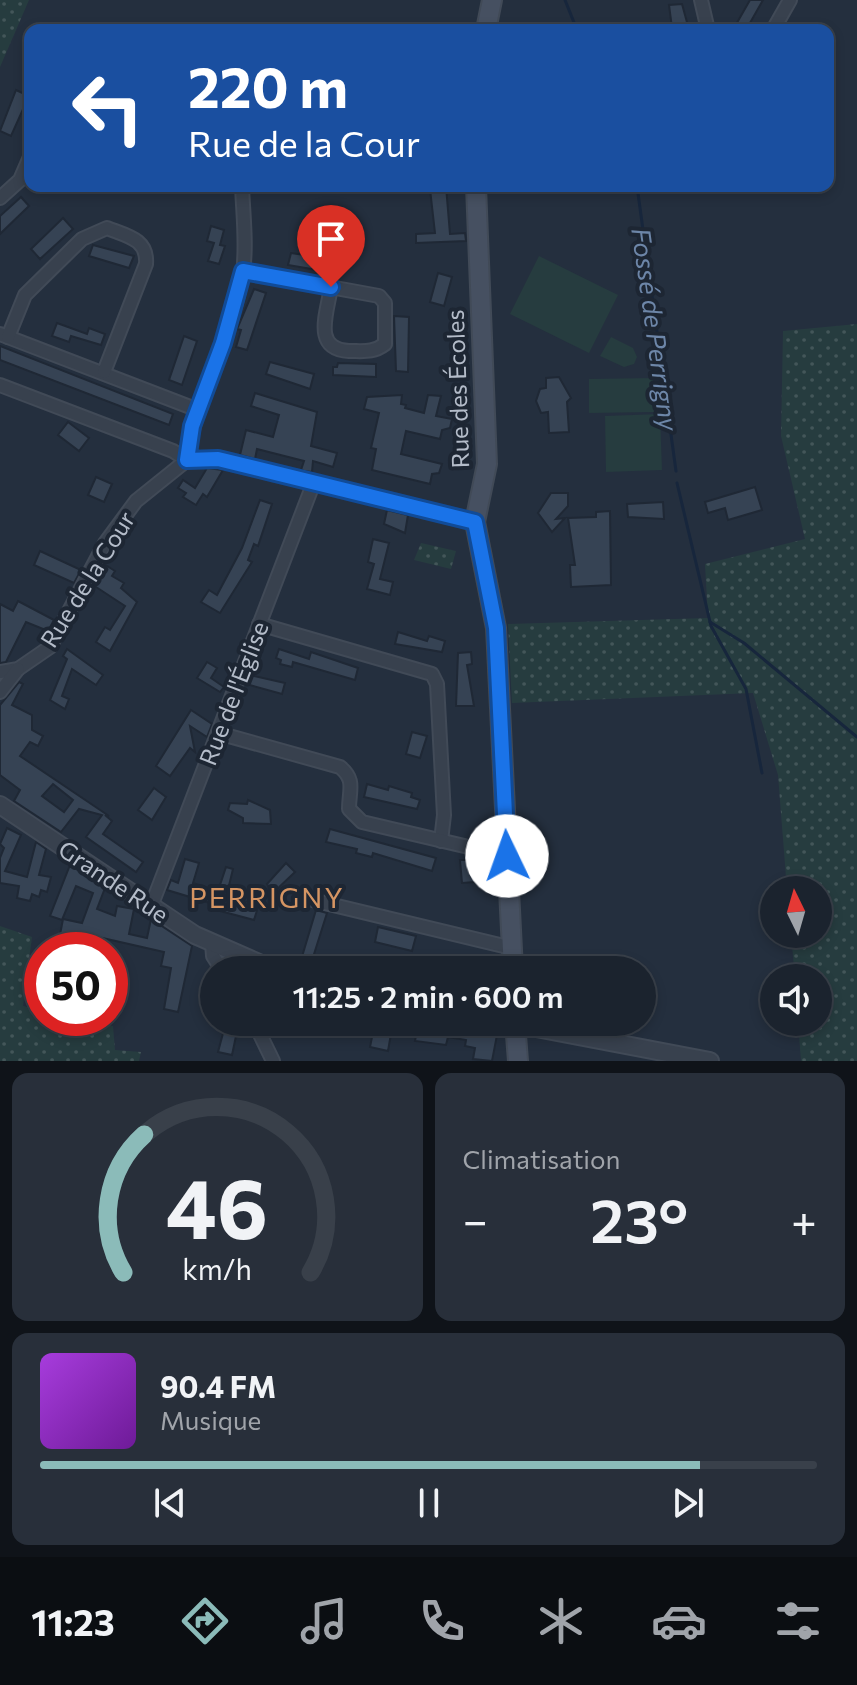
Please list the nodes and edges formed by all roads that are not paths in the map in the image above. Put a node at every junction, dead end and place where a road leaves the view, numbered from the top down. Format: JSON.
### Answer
{"nodes":[{"id":1,"x":492,"y":0,"type":"edge"},
{"id":2,"x":701,"y":0,"type":"edge"},
{"id":3,"x":790,"y":0,"type":"edge"},
{"id":4,"x":487,"y":24,"type":"edge"},
{"id":5,"x":707,"y":24,"type":"edge"},
{"id":6,"x":776,"y":24,"type":"edge"},
{"id":7,"x":24,"y":171,"type":"edge"},
{"id":8,"x":242,"y":192,"type":"edge"},
{"id":9,"x":476,"y":192,"type":"edge"},
{"id":10,"x":0,"y":198,"type":"edge"},
{"id":11,"x":243,"y":271,"type":"junction"},
{"id":12,"x":331,"y":287,"type":"junction"},
{"id":13,"x":4,"y":336,"type":"edge"},
{"id":14,"x":104,"y":372,"type":"junction"},
{"id":15,"x":0,"y":385,"type":"edge"},
{"id":16,"x":198,"y":410,"type":"junction"},
{"id":17,"x":187,"y":460,"type":"junction"},
{"id":18,"x":314,"y":482,"type":"junction"},
{"id":19,"x":475,"y":522,"type":"junction"},
{"id":20,"x":259,"y":624,"type":"junction"},
{"id":21,"x":18,"y":669,"type":"junction"},
{"id":22,"x":0,"y":672,"type":"edge"},
{"id":23,"x":0,"y":692,"type":"edge"},
{"id":24,"x":218,"y":733,"type":"junction"},
{"id":25,"x":0,"y":805,"type":"edge"},
{"id":26,"x":441,"y":841,"type":"junction"},
{"id":27,"x":507,"y":856,"type":"junction"},
{"id":28,"x":308,"y":899,"type":"dead end"},
{"id":29,"x":152,"y":904,"type":"junction"},
{"id":30,"x":212,"y":943,"type":"junction"},
{"id":31,"x":512,"y":948,"type":"junction"},
{"id":32,"x":213,"y":956,"type":"edge"},
{"id":33,"x":242,"y":956,"type":"edge"},
{"id":34,"x":512,"y":956,"type":"edge"},
{"id":35,"x":261,"y":1036,"type":"edge"},
{"id":36,"x":514,"y":1036,"type":"edge"},
{"id":37,"x":583,"y":1036,"type":"edge"},
{"id":38,"x":273,"y":1061,"type":"edge"},
{"id":39,"x":518,"y":1061,"type":"edge"},
{"id":40,"x":710,"y":1061,"type":"edge"}],
"edges":[{"from":1,"to":4,"type":"main road"},
{"from":2,"to":5,"type":"street"},
{"from":3,"to":6,"type":"street"},
{"from":7,"to":10,"type":"street"},
{"from":8,"to":11,"type":"street"},
{"from":9,"to":19,"type":"main road","name":"Rue des Écoles"},
{"from":11,"to":12,"type":"street"},
{"from":11,"to":16,"type":"street"},
{"from":12,"to":12,"type":"street"},
{"from":13,"to":14,"type":"street"},
{"from":13,"to":14,"type":"street"},
{"from":14,"to":16,"type":"street"},
{"from":15,"to":17,"type":"street"},
{"from":16,"to":17,"type":"street"},
{"from":17,"to":18,"type":"street"},
{"from":17,"to":21,"type":"street","name":"Rue de la Cour"},
{"from":18,"to":19,"type":"street"},
{"from":18,"to":20,"type":"street","name":"Rue de l'Église"},
{"from":19,"to":27,"type":"main road","name":"Rue des Écoles"},
{"from":20,"to":24,"type":"street","name":"Rue de l'Église"},
{"from":20,"to":26,"type":"street"},
{"from":21,"to":22,"type":"street"},
{"from":21,"to":23,"type":"street"},
{"from":24,"to":26,"type":"street"},
{"from":24,"to":29,"type":"street","name":"Rue de l'Église"},
{"from":25,"to":29,"type":"street","name":"Grande Rue"},
{"from":26,"to":27,"type":"street"},
{"from":27,"to":31,"type":"main road","name":"Rue des Écoles"},
{"from":28,"to":31,"type":"street"},
{"from":29,"to":30,"type":"street","name":"Grande Rue"},
{"from":30,"to":32,"type":"street"},
{"from":30,"to":33,"type":"street","name":"Grande Rue"},
{"from":31,"to":34,"type":"main road","name":"Rue des Écoles"},
{"from":35,"to":38,"type":"street"},
{"from":36,"to":39,"type":"main road"},
{"from":37,"to":40,"type":"street"}]}
